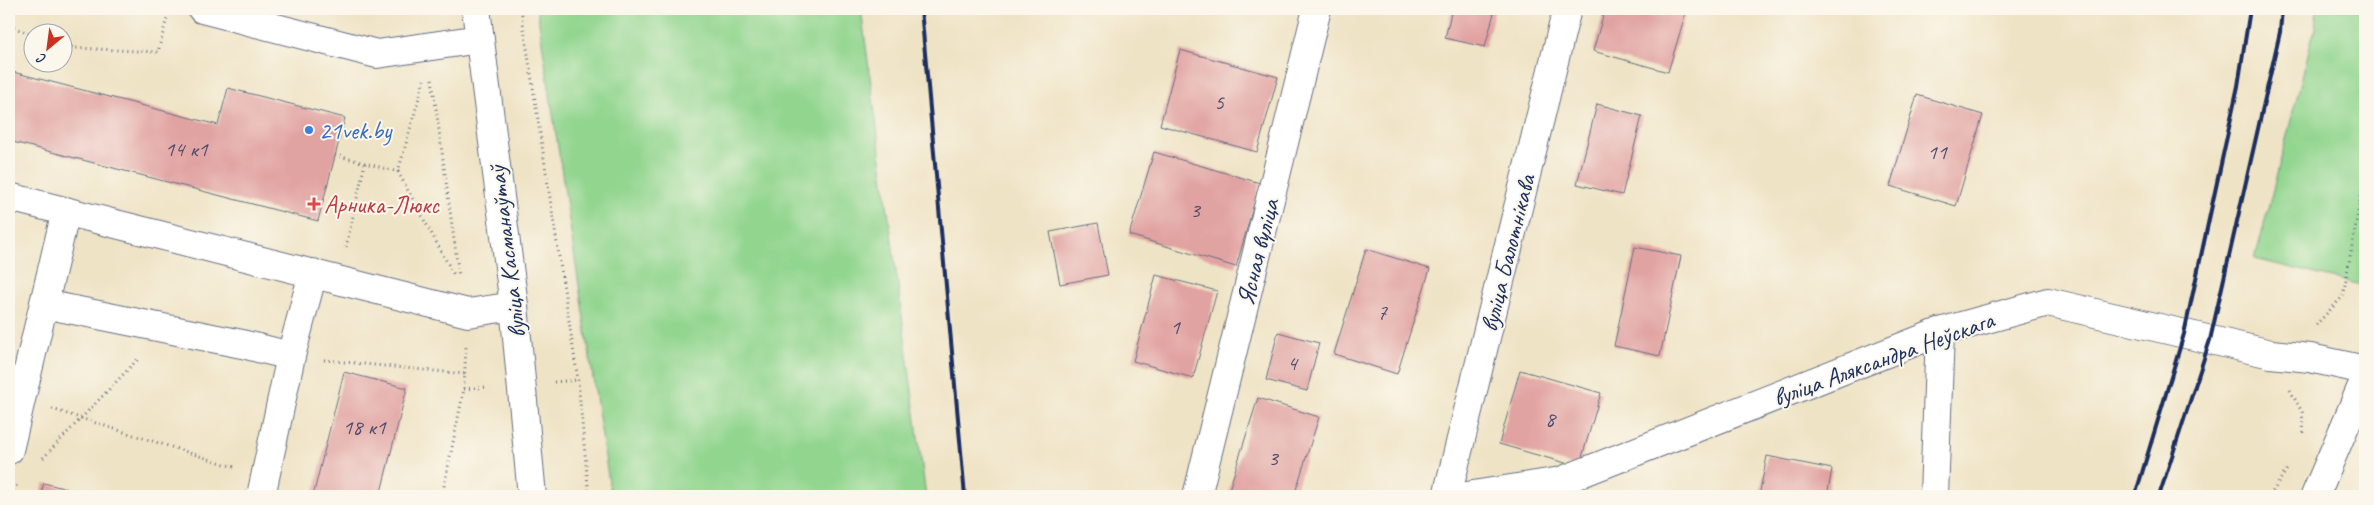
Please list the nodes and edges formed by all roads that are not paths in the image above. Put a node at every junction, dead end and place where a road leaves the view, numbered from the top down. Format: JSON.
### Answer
{"nodes":[{"id":1,"x":202,"y":9,"type":"edge"},
{"id":2,"x":476,"y":9,"type":"edge"},
{"id":3,"x":1317,"y":9,"type":"edge"},
{"id":4,"x":1567,"y":9,"type":"edge"},
{"id":5,"x":480,"y":39,"type":"junction"},
{"id":6,"x":9,"y":197,"type":"edge"},
{"id":7,"x":66,"y":211,"type":"junction"},
{"id":8,"x":313,"y":273,"type":"junction"},
{"id":9,"x":44,"y":304,"type":"junction"},
{"id":10,"x":514,"y":306,"type":"junction"},
{"id":11,"x":1940,"y":332,"type":"junction"},
{"id":12,"x":291,"y":356,"type":"junction"},
{"id":13,"x":2365,"y":370,"type":"edge"},
{"id":14,"x":2365,"y":378,"type":"edge"},
{"id":15,"x":9,"y":450,"type":"edge"},
{"id":16,"x":263,"y":487,"type":"edge"},
{"id":17,"x":532,"y":496,"type":"edge"},
{"id":18,"x":1197,"y":496,"type":"edge"},
{"id":19,"x":1447,"y":496,"type":"edge"},
{"id":20,"x":1467,"y":496,"type":"edge"},
{"id":21,"x":1934,"y":496,"type":"edge"},
{"id":22,"x":2314,"y":496,"type":"edge"}],
"edges":[{"from":1,"to":5,"type":"street"},
{"from":2,"to":5,"type":"street","name":"вуліца Касманаўтаў"},
{"from":3,"to":18,"type":"street","name":"Ясная вуліца"},
{"from":4,"to":19,"type":"street","name":"вуліца Балотнікава"},
{"from":5,"to":10,"type":"street","name":"вуліца Касманаўтаў"},
{"from":6,"to":7,"type":"street"},
{"from":7,"to":8,"type":"street"},
{"from":7,"to":9,"type":"street"},
{"from":8,"to":10,"type":"street"},
{"from":8,"to":12,"type":"street"},
{"from":9,"to":12,"type":"street"},
{"from":9,"to":15,"type":"street"},
{"from":10,"to":17,"type":"street","name":"вуліца Касманаўтаў"},
{"from":11,"to":13,"type":"street","name":"вуліца Аляксандра Неўскага"},
{"from":11,"to":20,"type":"street","name":"вуліца Аляксандра Неўскага"},
{"from":11,"to":21,"type":"street"},
{"from":12,"to":16,"type":"street"},
{"from":14,"to":22,"type":"street"}]}
